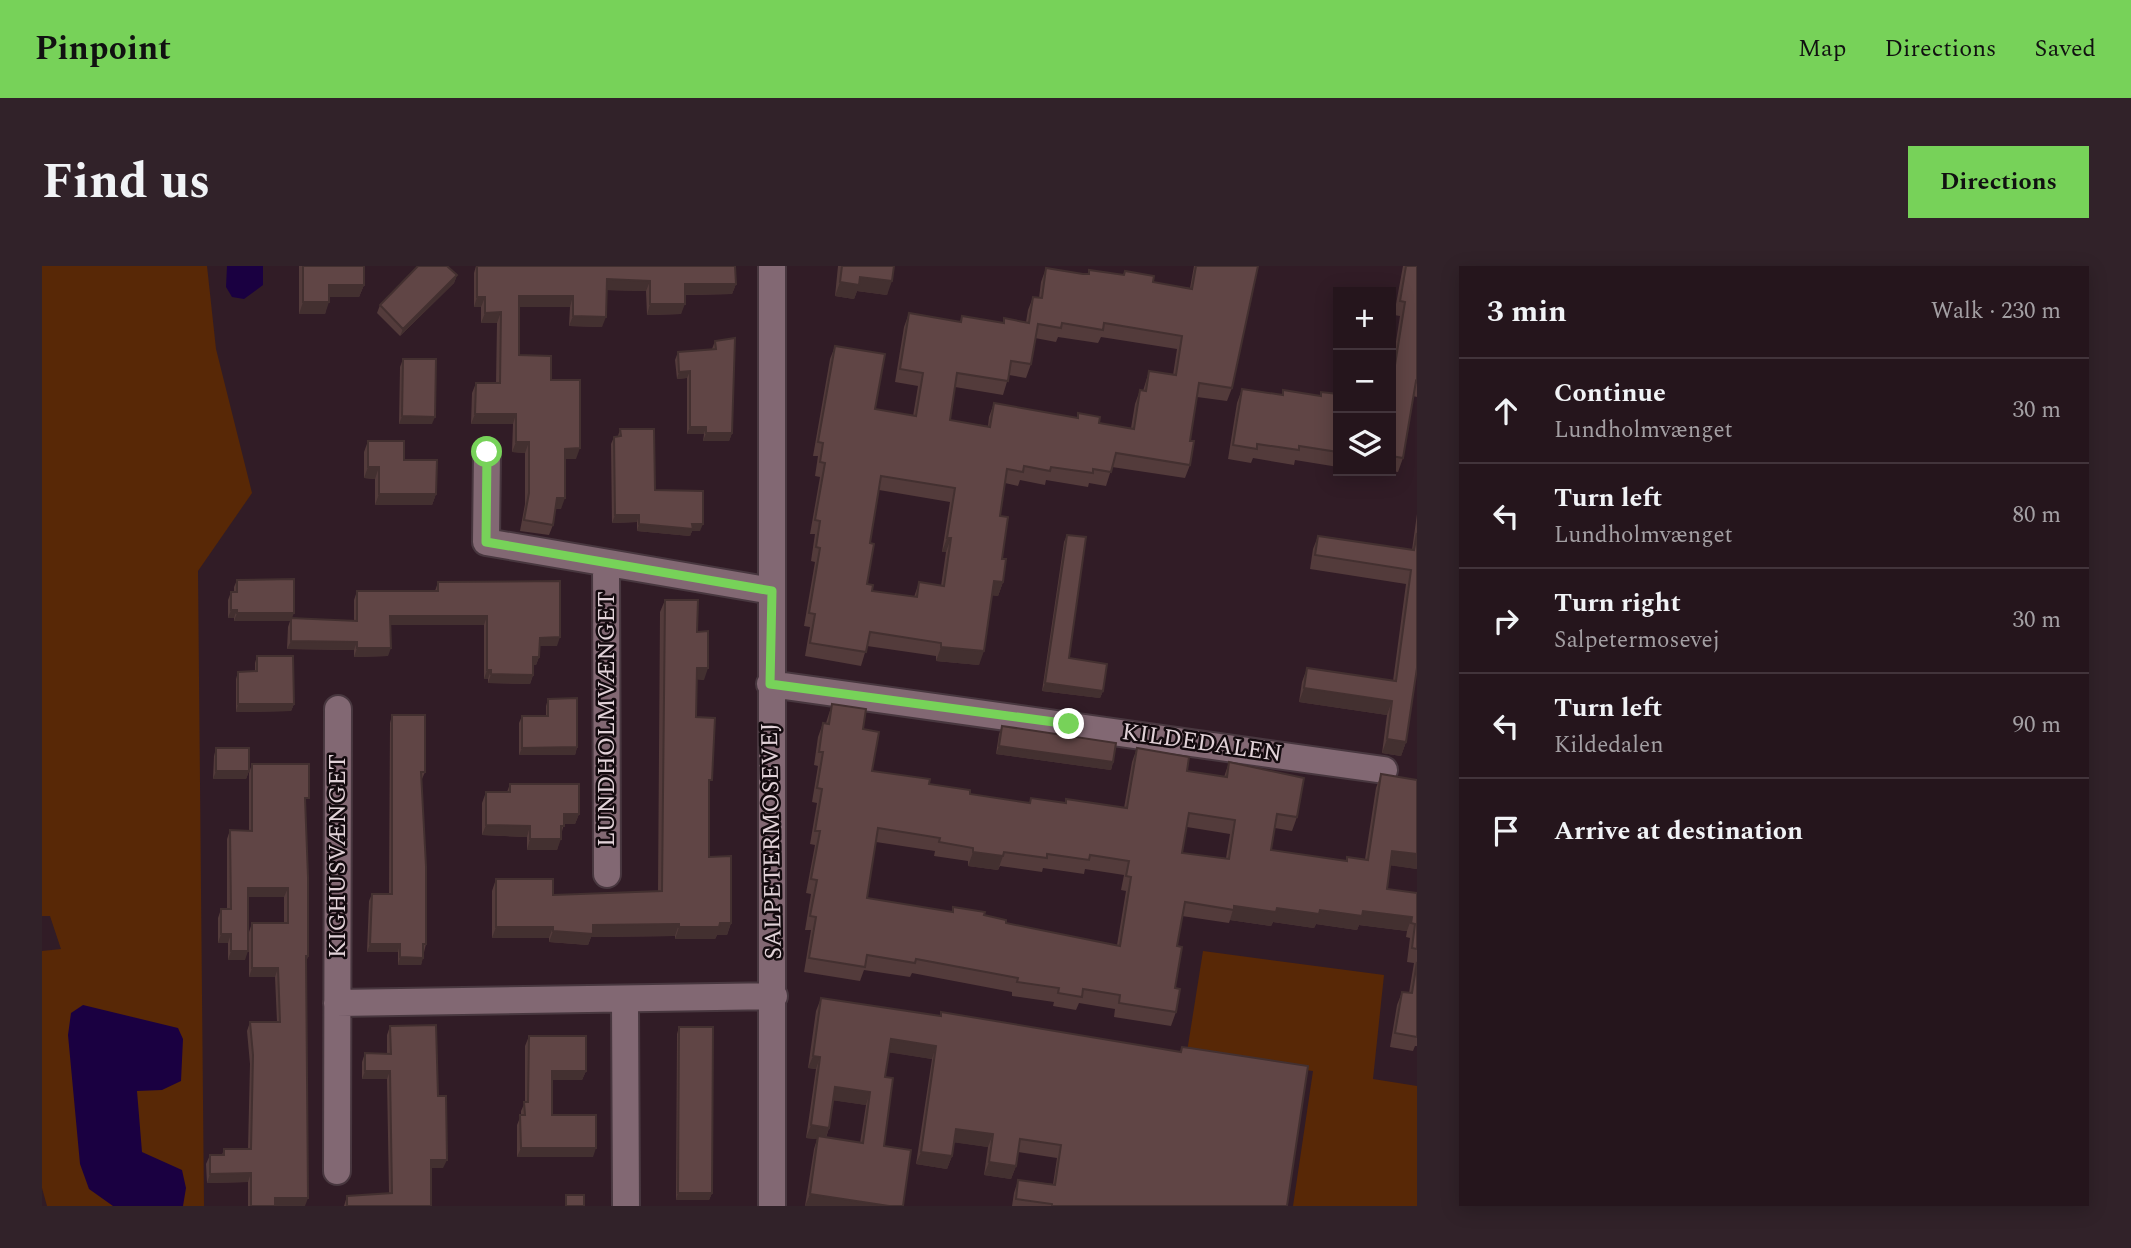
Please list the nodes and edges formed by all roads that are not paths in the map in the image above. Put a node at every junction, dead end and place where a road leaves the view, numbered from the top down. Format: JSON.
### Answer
{"nodes":[{"id":1,"x":772,"y":266,"type":"edge"},
{"id":2,"x":487,"y":452,"type":"dead end"},
{"id":3,"x":606,"y":564,"type":"junction"},
{"id":4,"x":772,"y":591,"type":"junction"},
{"id":5,"x":770,"y":684,"type":"junction"},
{"id":6,"x":338,"y":709,"type":"dead end"},
{"id":7,"x":1384,"y":770,"type":"dead end"},
{"id":8,"x":607,"y":874,"type":"dead end"},
{"id":9,"x":774,"y":996,"type":"junction"},
{"id":10,"x":625,"y":1000,"type":"junction"},
{"id":11,"x":337,"y":1003,"type":"junction"},
{"id":12,"x":337,"y":1171,"type":"dead end"},
{"id":13,"x":626,"y":1206,"type":"edge"},
{"id":14,"x":772,"y":1206,"type":"edge"}],
"edges":[{"from":1,"to":4,"type":"street","name":"SALPETERMOSEVEJ"},
{"from":2,"to":3,"type":"street","name":"LUNDHOLMVÆNGET"},
{"from":3,"to":4,"type":"street","name":"LUNDHOLMVÆNGET"},
{"from":3,"to":8,"type":"street","name":"LUNDHOLMVÆNGET"},
{"from":4,"to":5,"type":"street","name":"SALPETERMOSEVEJ"},
{"from":5,"to":7,"type":"street","name":"KILDEDALEN"},
{"from":5,"to":9,"type":"street","name":"SALPETERMOSEVEJ"},
{"from":6,"to":11,"type":"street","name":"KIGHUSVÆNGET"},
{"from":9,"to":10,"type":"street"},
{"from":9,"to":14,"type":"street","name":"SALPETERMOSEVEJ"},
{"from":10,"to":11,"type":"street"},
{"from":10,"to":13,"type":"street"},
{"from":11,"to":12,"type":"street","name":"KIGHUSVÆNGET"}]}
